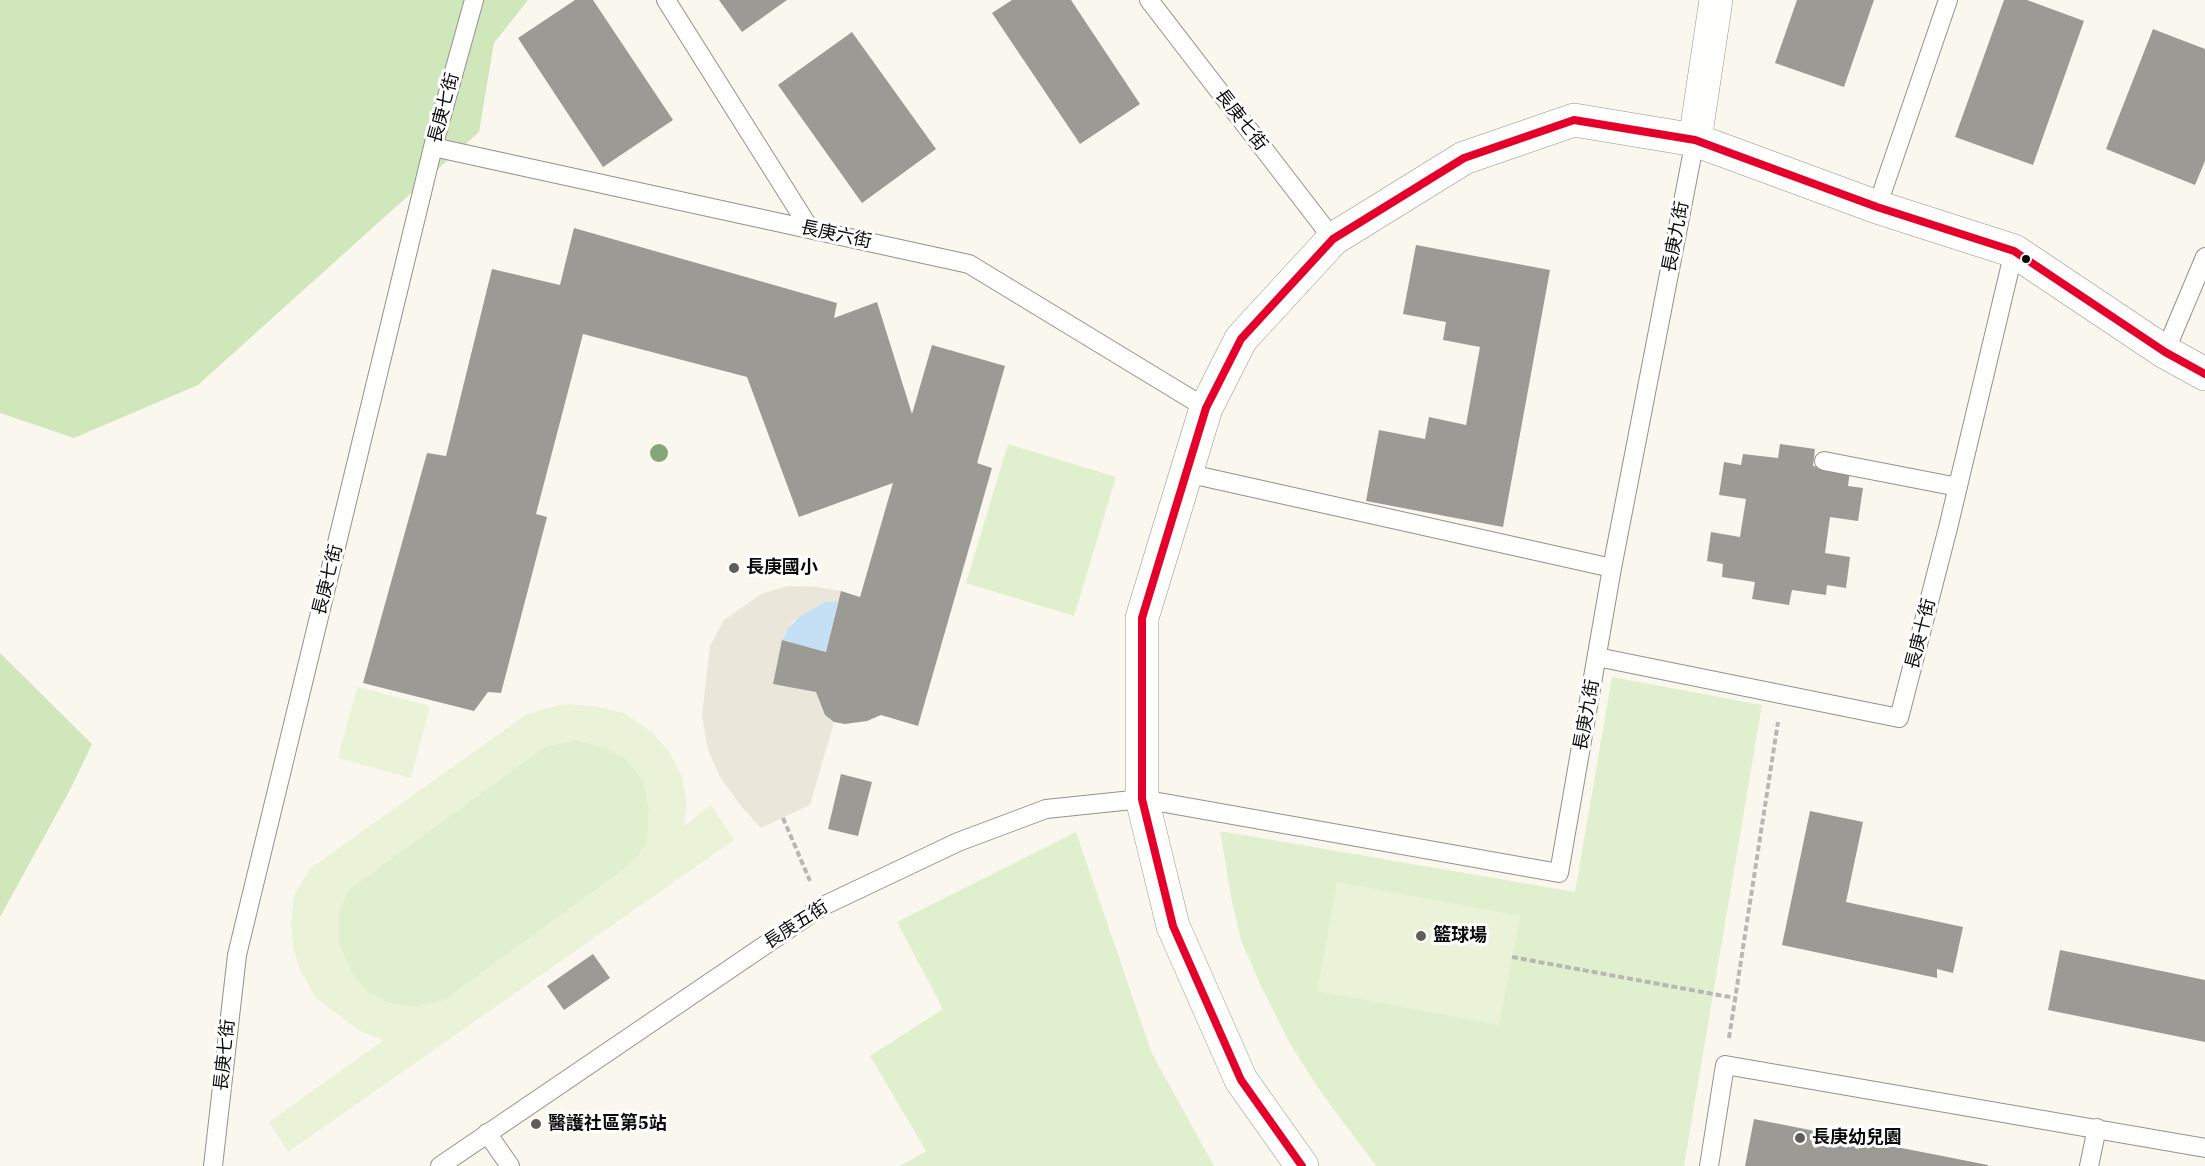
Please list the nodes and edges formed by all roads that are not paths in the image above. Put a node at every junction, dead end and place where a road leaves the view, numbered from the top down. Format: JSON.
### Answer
{"nodes":[{"id":1,"x":474,"y":0,"type":"edge"},
{"id":2,"x":666,"y":0,"type":"edge"},
{"id":3,"x":1149,"y":0,"type":"edge"},
{"id":4,"x":1716,"y":0,"type":"edge"},
{"id":5,"x":1948,"y":0,"type":"edge"},
{"id":6,"x":1695,"y":140,"type":"junction"},
{"id":7,"x":433,"y":147,"type":"junction"},
{"id":8,"x":1877,"y":207,"type":"junction"},
{"id":9,"x":810,"y":230,"type":"junction"},
{"id":10,"x":1333,"y":239,"type":"junction"},
{"id":11,"x":2014,"y":251,"type":"junction"},
{"id":12,"x":2205,"y":257,"type":"edge"},
{"id":13,"x":2165,"y":352,"type":"junction"},
{"id":14,"x":2205,"y":374,"type":"edge"},
{"id":15,"x":1206,"y":408,"type":"junction"},
{"id":16,"x":1824,"y":461,"type":"dead end"},
{"id":17,"x":1186,"y":473,"type":"junction"},
{"id":18,"x":1958,"y":487,"type":"junction"},
{"id":19,"x":1612,"y":568,"type":"junction"},
{"id":20,"x":1597,"y":657,"type":"junction"},
{"id":21,"x":1142,"y":798,"type":"junction"},
{"id":22,"x":2097,"y":1128,"type":"junction"},
{"id":23,"x":487,"y":1133,"type":"junction"},
{"id":24,"x":2205,"y":1148,"type":"edge"},
{"id":25,"x":213,"y":1166,"type":"edge"},
{"id":26,"x":440,"y":1166,"type":"edge"},
{"id":27,"x":510,"y":1166,"type":"edge"},
{"id":28,"x":1302,"y":1166,"type":"edge"},
{"id":29,"x":1709,"y":1166,"type":"edge"},
{"id":30,"x":2089,"y":1166,"type":"edge"}],
"edges":[{"from":1,"to":7,"type":"lane","name":"長庚七街"},
{"from":2,"to":9,"type":"lane"},
{"from":3,"to":10,"type":"lane","name":"長庚七街"},
{"from":4,"to":6,"type":"street"},
{"from":5,"to":8,"type":"lane"},
{"from":6,"to":8,"type":"street"},
{"from":6,"to":10,"type":"street"},
{"from":6,"to":19,"type":"lane","name":"長庚九街"},
{"from":7,"to":9,"type":"lane","name":"長庚六街"},
{"from":7,"to":25,"type":"lane","name":"長庚七街"},
{"from":8,"to":11,"type":"street"},
{"from":9,"to":15,"type":"lane","name":"長庚六街"},
{"from":10,"to":15,"type":"street"},
{"from":11,"to":13,"type":"street"},
{"from":11,"to":18,"type":"lane","name":"長庚十街"},
{"from":12,"to":13,"type":"lane"},
{"from":13,"to":14,"type":"street"},
{"from":15,"to":17,"type":"street"},
{"from":16,"to":18,"type":"lane"},
{"from":17,"to":19,"type":"lane"},
{"from":17,"to":21,"type":"street"},
{"from":18,"to":20,"type":"lane","name":"長庚十街"},
{"from":19,"to":20,"type":"lane","name":"長庚九街"},
{"from":20,"to":21,"type":"lane","name":"長庚九街"},
{"from":21,"to":23,"type":"lane","name":"長庚五街"},
{"from":21,"to":28,"type":"street"},
{"from":22,"to":24,"type":"lane"},
{"from":22,"to":29,"type":"lane"},
{"from":22,"to":30,"type":"lane"},
{"from":23,"to":26,"type":"lane","name":"長庚五街"},
{"from":23,"to":27,"type":"lane"}]}
